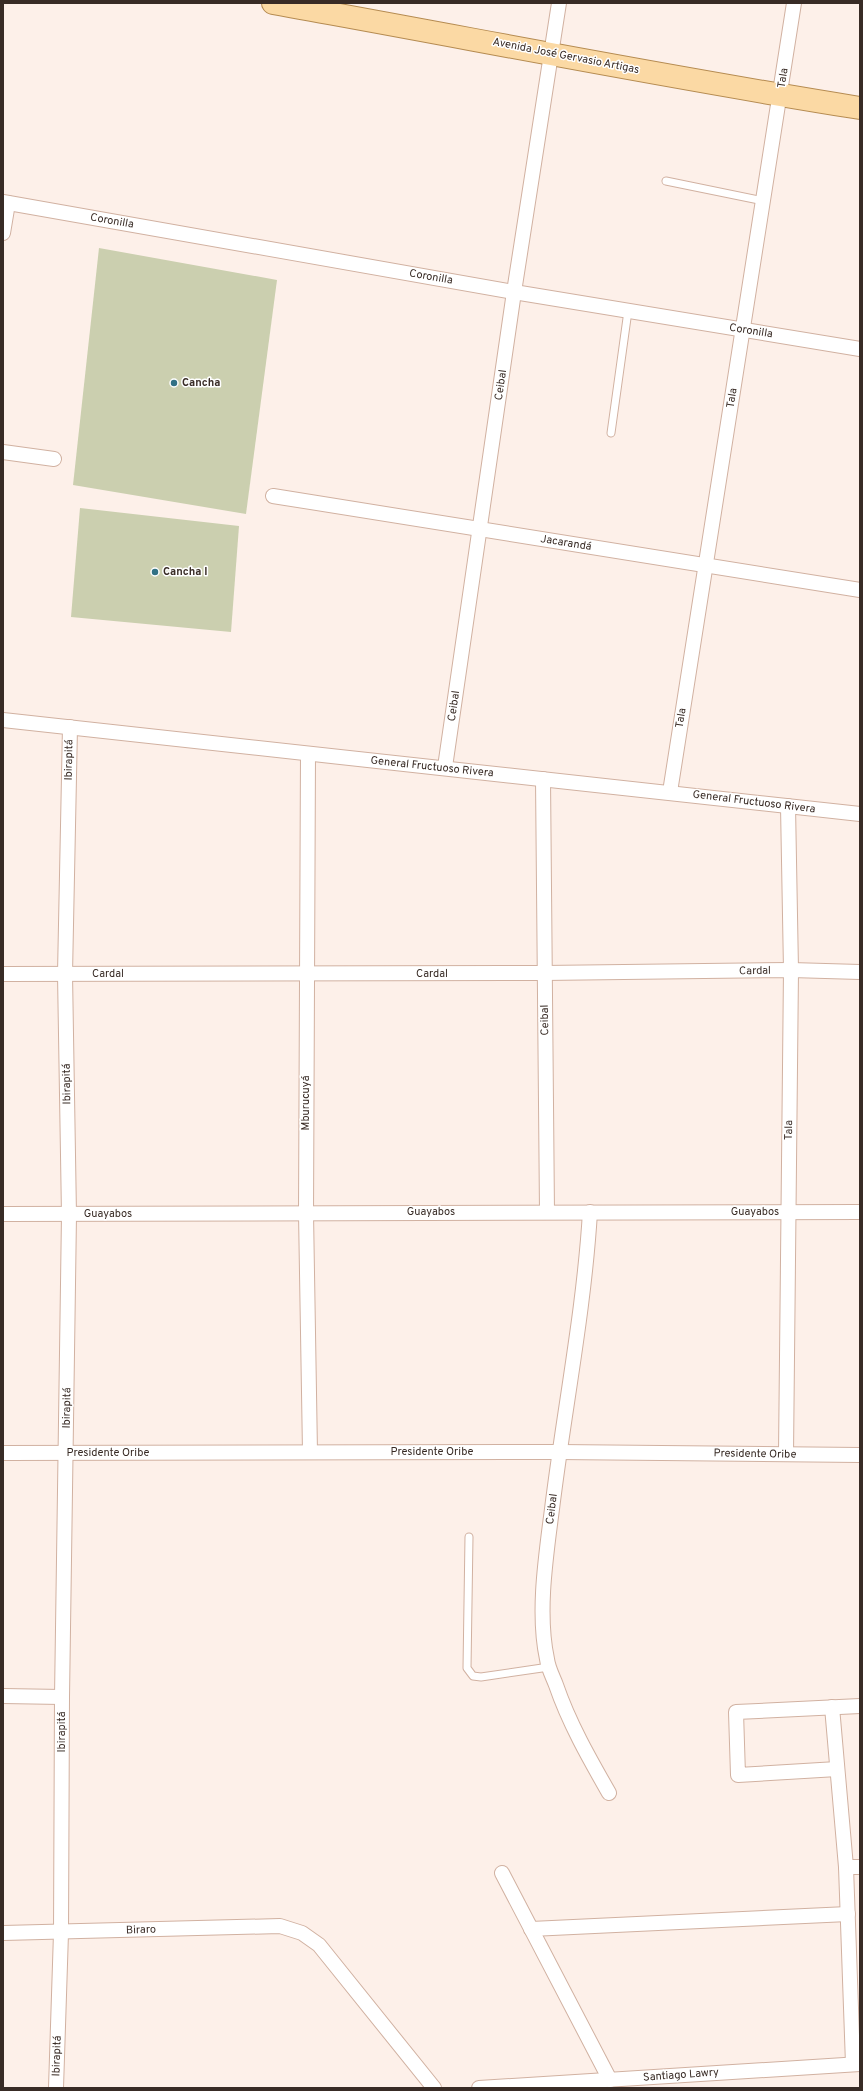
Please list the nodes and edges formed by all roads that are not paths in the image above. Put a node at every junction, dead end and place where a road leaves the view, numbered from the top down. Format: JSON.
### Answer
{"nodes":[{"id":1,"x":273,"y":3,"type":"edge"},
{"id":2,"x":346,"y":3,"type":"edge"},
{"id":3,"x":559,"y":3,"type":"edge"},
{"id":4,"x":794,"y":3,"type":"edge"},
{"id":5,"x":551,"y":47,"type":"junction"},
{"id":6,"x":782,"y":88,"type":"junction"},
{"id":7,"x":860,"y":93,"type":"edge"},
{"id":8,"x":860,"y":108,"type":"edge"},
{"id":9,"x":666,"y":181,"type":"dead end"},
{"id":10,"x":764,"y":201,"type":"junction"},
{"id":11,"x":5,"y":202,"type":"edge"},
{"id":12,"x":3,"y":233,"type":"edge"},
{"id":13,"x":514,"y":292,"type":"junction"},
{"id":14,"x":628,"y":311,"type":"junction"},
{"id":15,"x":744,"y":330,"type":"junction"},
{"id":16,"x":860,"y":349,"type":"edge"},
{"id":17,"x":612,"y":433,"type":"dead end"},
{"id":18,"x":3,"y":452,"type":"edge"},
{"id":19,"x":54,"y":459,"type":"dead end"},
{"id":20,"x":273,"y":496,"type":"dead end"},
{"id":21,"x":480,"y":529,"type":"junction"},
{"id":22,"x":704,"y":566,"type":"junction"},
{"id":23,"x":860,"y":590,"type":"edge"},
{"id":24,"x":3,"y":720,"type":"edge"},
{"id":25,"x":70,"y":727,"type":"junction"},
{"id":26,"x":308,"y":754,"type":"junction"},
{"id":27,"x":445,"y":767,"type":"junction"},
{"id":28,"x":543,"y":779,"type":"junction"},
{"id":29,"x":670,"y":792,"type":"junction"},
{"id":30,"x":788,"y":806,"type":"junction"},
{"id":31,"x":860,"y":814,"type":"edge"},
{"id":32,"x":791,"y":970,"type":"junction"},
{"id":33,"x":860,"y":972,"type":"edge"},
{"id":34,"x":3,"y":974,"type":"edge"},
{"id":35,"x":65,"y":974,"type":"junction"},
{"id":36,"x":306,"y":974,"type":"junction"},
{"id":37,"x":544,"y":974,"type":"junction"},
{"id":38,"x":547,"y":1212,"type":"junction"},
{"id":39,"x":590,"y":1212,"type":"junction"},
{"id":40,"x":789,"y":1212,"type":"junction"},
{"id":41,"x":860,"y":1212,"type":"edge"},
{"id":42,"x":306,"y":1213,"type":"junction"},
{"id":43,"x":3,"y":1214,"type":"edge"},
{"id":44,"x":69,"y":1215,"type":"junction"},
{"id":45,"x":310,"y":1452,"type":"junction"},
{"id":46,"x":559,"y":1452,"type":"junction"},
{"id":47,"x":66,"y":1453,"type":"junction"},
{"id":48,"x":3,"y":1454,"type":"edge"},
{"id":49,"x":786,"y":1454,"type":"junction"},
{"id":50,"x":860,"y":1455,"type":"edge"},
{"id":51,"x":468,"y":1537,"type":"dead end"},
{"id":52,"x":549,"y":1668,"type":"junction"},
{"id":53,"x":3,"y":1696,"type":"edge"},
{"id":54,"x":62,"y":1697,"type":"junction"},
{"id":55,"x":860,"y":1706,"type":"edge"},
{"id":56,"x":832,"y":1707,"type":"junction"},
{"id":57,"x":838,"y":1769,"type":"junction"},
{"id":58,"x":609,"y":1793,"type":"dead end"},
{"id":59,"x":853,"y":1867,"type":"edge"},
{"id":60,"x":502,"y":1873,"type":"dead end"},
{"id":61,"x":848,"y":1914,"type":"junction"},
{"id":62,"x":531,"y":1930,"type":"junction"},
{"id":63,"x":3,"y":1933,"type":"edge"},
{"id":64,"x":61,"y":1933,"type":"junction"},
{"id":65,"x":855,"y":1975,"type":"edge"},
{"id":66,"x":856,"y":2064,"type":"edge"},
{"id":67,"x":610,"y":2080,"type":"junction"},
{"id":68,"x":56,"y":2088,"type":"edge"},
{"id":69,"x":434,"y":2088,"type":"edge"},
{"id":70,"x":479,"y":2088,"type":"edge"}],
"edges":[{"from":1,"to":5,"type":"main road","name":"Avenida José Gervasio Artigas"},
{"from":2,"to":5,"type":"main road","name":"Avenida José Gervasio Artigas"},
{"from":3,"to":5,"type":"street","name":"Ceibal"},
{"from":4,"to":6,"type":"street","name":"Tala"},
{"from":5,"to":6,"type":"main road","name":"Avenida José Gervasio Artigas"},
{"from":5,"to":13,"type":"street","name":"Ceibal"},
{"from":6,"to":7,"type":"main road","name":"Avenida José Gervasio Artigas"},
{"from":6,"to":8,"type":"main road","name":"Avenida José Gervasio Artigas"},
{"from":6,"to":10,"type":"street","name":"Tala"},
{"from":9,"to":10,"type":"lane"},
{"from":10,"to":15,"type":"street","name":"Tala"},
{"from":11,"to":12,"type":"street"},
{"from":11,"to":13,"type":"street","name":"Coronilla"},
{"from":13,"to":14,"type":"street","name":"Coronilla"},
{"from":13,"to":21,"type":"street","name":"Ceibal"},
{"from":14,"to":15,"type":"street","name":"Coronilla"},
{"from":14,"to":17,"type":"lane"},
{"from":15,"to":16,"type":"street","name":"Coronilla"},
{"from":15,"to":22,"type":"street","name":"Tala"},
{"from":18,"to":19,"type":"street"},
{"from":20,"to":21,"type":"street","name":"Jacarandá"},
{"from":21,"to":22,"type":"street","name":"Jacarandá"},
{"from":21,"to":27,"type":"street","name":"Ceibal"},
{"from":22,"to":23,"type":"street","name":"Jacarandá"},
{"from":22,"to":29,"type":"street","name":"Tala"},
{"from":24,"to":25,"type":"street","name":"General Fructuoso Rivera"},
{"from":25,"to":26,"type":"street","name":"General Fructuoso Rivera"},
{"from":25,"to":35,"type":"street","name":"Ibirapitá"},
{"from":26,"to":27,"type":"street","name":"General Fructuoso Rivera"},
{"from":26,"to":36,"type":"street","name":"Mburucuyá"},
{"from":27,"to":28,"type":"street","name":"General Fructuoso Rivera"},
{"from":28,"to":29,"type":"street","name":"General Fructuoso Rivera"},
{"from":28,"to":37,"type":"street","name":"Ceibal"},
{"from":29,"to":30,"type":"street","name":"General Fructuoso Rivera"},
{"from":30,"to":31,"type":"street","name":"General Fructuoso Rivera"},
{"from":30,"to":32,"type":"street","name":"Tala"},
{"from":32,"to":33,"type":"street","name":"Cardal"},
{"from":32,"to":37,"type":"street","name":"Cardal"},
{"from":32,"to":40,"type":"street","name":"Tala"},
{"from":34,"to":35,"type":"street","name":"Cardal"},
{"from":35,"to":36,"type":"street","name":"Cardal"},
{"from":35,"to":44,"type":"street","name":"Ibirapitá"},
{"from":36,"to":37,"type":"street","name":"Cardal"},
{"from":36,"to":42,"type":"street","name":"Mburucuyá"},
{"from":37,"to":38,"type":"street","name":"Ceibal"},
{"from":38,"to":39,"type":"street","name":"Guayabos"},
{"from":38,"to":42,"type":"street","name":"Guayabos"},
{"from":39,"to":40,"type":"street","name":"Guayabos"},
{"from":39,"to":46,"type":"street","name":"Ceibal"},
{"from":40,"to":41,"type":"street","name":"Guayabos"},
{"from":40,"to":49,"type":"street","name":"Tala"},
{"from":42,"to":44,"type":"street","name":"Guayabos"},
{"from":42,"to":45,"type":"street","name":"Mburucuyá"},
{"from":43,"to":44,"type":"street","name":"Guayabos"},
{"from":44,"to":47,"type":"street","name":"Ibirapitá"},
{"from":45,"to":46,"type":"street","name":"Presidente Oribe"},
{"from":45,"to":47,"type":"street","name":"Presidente Oribe"},
{"from":46,"to":49,"type":"street","name":"Presidente Oribe"},
{"from":46,"to":52,"type":"street","name":"Ceibal"},
{"from":47,"to":48,"type":"street","name":"Presidente Oribe"},
{"from":47,"to":54,"type":"street","name":"Ibirapitá"},
{"from":49,"to":50,"type":"street","name":"Presidente Oribe"},
{"from":51,"to":52,"type":"lane"},
{"from":52,"to":58,"type":"street","name":"Ceibal"},
{"from":53,"to":54,"type":"street"},
{"from":54,"to":64,"type":"street","name":"Ibirapitá"},
{"from":55,"to":56,"type":"street"},
{"from":56,"to":57,"type":"street"},
{"from":56,"to":57,"type":"street"},
{"from":57,"to":59,"type":"street"},
{"from":59,"to":61,"type":"street"},
{"from":60,"to":62,"type":"street"},
{"from":61,"to":62,"type":"street"},
{"from":61,"to":65,"type":"street"},
{"from":62,"to":67,"type":"street"},
{"from":63,"to":64,"type":"street","name":"Biraro"},
{"from":64,"to":68,"type":"street","name":"Ibirapitá"},
{"from":64,"to":69,"type":"street","name":"Biraro"},
{"from":65,"to":66,"type":"street"},
{"from":66,"to":67,"type":"street","name":"Santiago Lawry"},
{"from":67,"to":70,"type":"street","name":"Santiago Lawry"}]}
